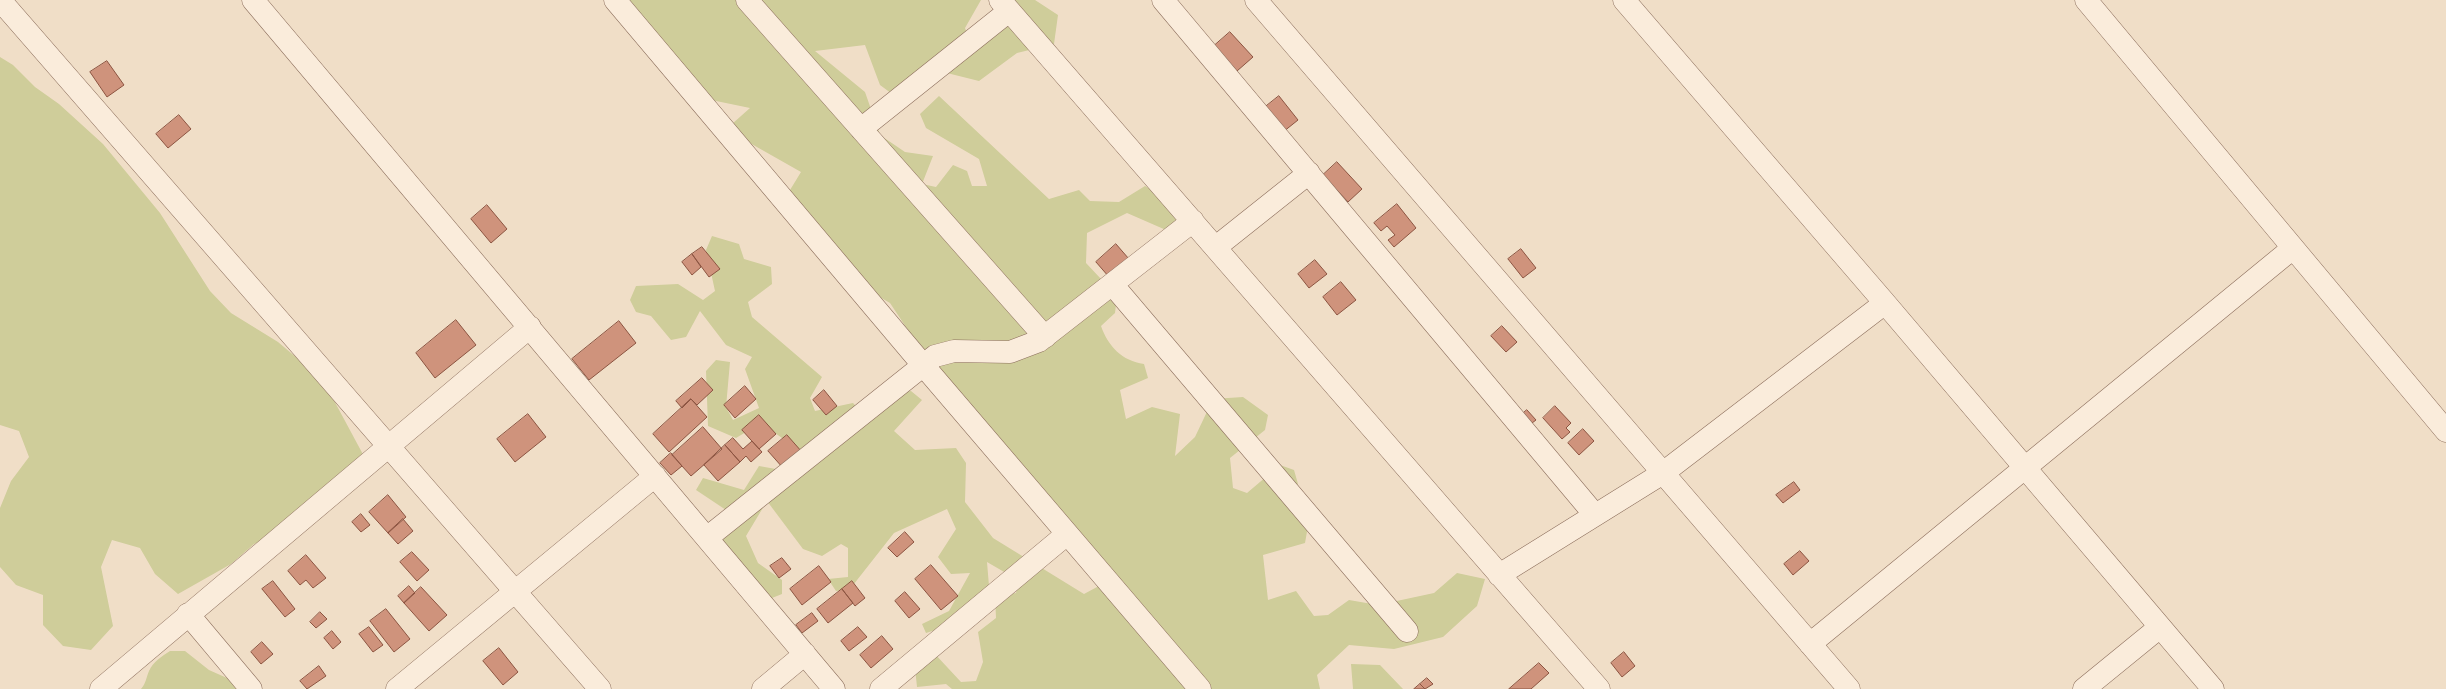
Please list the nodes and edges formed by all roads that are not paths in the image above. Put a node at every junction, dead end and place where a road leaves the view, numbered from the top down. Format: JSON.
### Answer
{"nodes":[{"id":1,"x":0,"y":0,"type":"edge"},
{"id":2,"x":253,"y":0,"type":"edge"},
{"id":3,"x":615,"y":0,"type":"edge"},
{"id":4,"x":747,"y":0,"type":"edge"},
{"id":5,"x":1163,"y":0,"type":"edge"},
{"id":6,"x":1256,"y":0,"type":"edge"},
{"id":7,"x":1624,"y":0,"type":"edge"},
{"id":8,"x":2086,"y":0,"type":"edge"},
{"id":9,"x":1005,"y":5,"type":"edge"},
{"id":10,"x":861,"y":129,"type":"junction"},
{"id":11,"x":1309,"y":173,"type":"junction"},
{"id":12,"x":1193,"y":221,"type":"junction"},
{"id":13,"x":1216,"y":247,"type":"junction"},
{"id":14,"x":2293,"y":248,"type":"junction"},
{"id":15,"x":1112,"y":284,"type":"junction"},
{"id":16,"x":1885,"y":303,"type":"junction"},
{"id":17,"x":530,"y":327,"type":"junction"},
{"id":18,"x":1045,"y":336,"type":"junction"},
{"id":19,"x":923,"y":365,"type":"junction"},
{"id":20,"x":2446,"y":431,"type":"edge"},
{"id":21,"x":389,"y":446,"type":"junction"},
{"id":22,"x":2025,"y":468,"type":"junction"},
{"id":23,"x":1663,"y":473,"type":"junction"},
{"id":24,"x":655,"y":476,"type":"junction"},
{"id":25,"x":1595,"y":515,"type":"junction"},
{"id":26,"x":1067,"y":534,"type":"junction"},
{"id":27,"x":708,"y":537,"type":"junction"},
{"id":28,"x":1499,"y":575,"type":"junction"},
{"id":29,"x":515,"y":592,"type":"junction"},
{"id":30,"x":188,"y":614,"type":"junction"},
{"id":31,"x":2160,"y":627,"type":"junction"},
{"id":32,"x":1407,"y":631,"type":"dead end"},
{"id":33,"x":1810,"y":644,"type":"junction"},
{"id":34,"x":805,"y":654,"type":"junction"},
{"id":35,"x":101,"y":689,"type":"edge"},
{"id":36,"x":251,"y":689,"type":"edge"},
{"id":37,"x":397,"y":689,"type":"edge"},
{"id":38,"x":600,"y":689,"type":"edge"},
{"id":39,"x":763,"y":689,"type":"edge"},
{"id":40,"x":834,"y":689,"type":"edge"},
{"id":41,"x":881,"y":689,"type":"edge"},
{"id":42,"x":1200,"y":689,"type":"edge"},
{"id":43,"x":1599,"y":689,"type":"edge"},
{"id":44,"x":1849,"y":689,"type":"edge"},
{"id":45,"x":2084,"y":689,"type":"edge"},
{"id":46,"x":2213,"y":689,"type":"edge"}],
"edges":[{"from":1,"to":21,"type":"street"},
{"from":2,"to":17,"type":"street"},
{"from":3,"to":19,"type":"street"},
{"from":4,"to":10,"type":"street"},
{"from":5,"to":11,"type":"street"},
{"from":6,"to":23,"type":"street"},
{"from":7,"to":16,"type":"street"},
{"from":8,"to":14,"type":"street"},
{"from":9,"to":10,"type":"street"},
{"from":9,"to":12,"type":"street"},
{"from":10,"to":18,"type":"street"},
{"from":11,"to":13,"type":"street"},
{"from":11,"to":25,"type":"street"},
{"from":12,"to":13,"type":"street"},
{"from":12,"to":15,"type":"street"},
{"from":13,"to":28,"type":"street"},
{"from":14,"to":20,"type":"street"},
{"from":14,"to":22,"type":"street"},
{"from":15,"to":18,"type":"street"},
{"from":15,"to":32,"type":"street"},
{"from":16,"to":22,"type":"street"},
{"from":16,"to":23,"type":"street"},
{"from":17,"to":21,"type":"street"},
{"from":17,"to":24,"type":"street"},
{"from":18,"to":19,"type":"street"},
{"from":19,"to":26,"type":"street"},
{"from":19,"to":27,"type":"street"},
{"from":21,"to":29,"type":"street"},
{"from":21,"to":30,"type":"street"},
{"from":22,"to":31,"type":"street"},
{"from":22,"to":33,"type":"street"},
{"from":23,"to":25,"type":"street"},
{"from":23,"to":33,"type":"street"},
{"from":24,"to":27,"type":"street"},
{"from":24,"to":29,"type":"street"},
{"from":25,"to":28,"type":"street"},
{"from":26,"to":41,"type":"street"},
{"from":26,"to":42,"type":"street"},
{"from":27,"to":34,"type":"street"},
{"from":28,"to":43,"type":"street"},
{"from":29,"to":37,"type":"street"},
{"from":29,"to":38,"type":"street"},
{"from":30,"to":35,"type":"street"},
{"from":30,"to":36,"type":"street"},
{"from":31,"to":45,"type":"street"},
{"from":31,"to":46,"type":"street"},
{"from":33,"to":44,"type":"street"},
{"from":34,"to":39,"type":"street"},
{"from":34,"to":40,"type":"street"}]}
